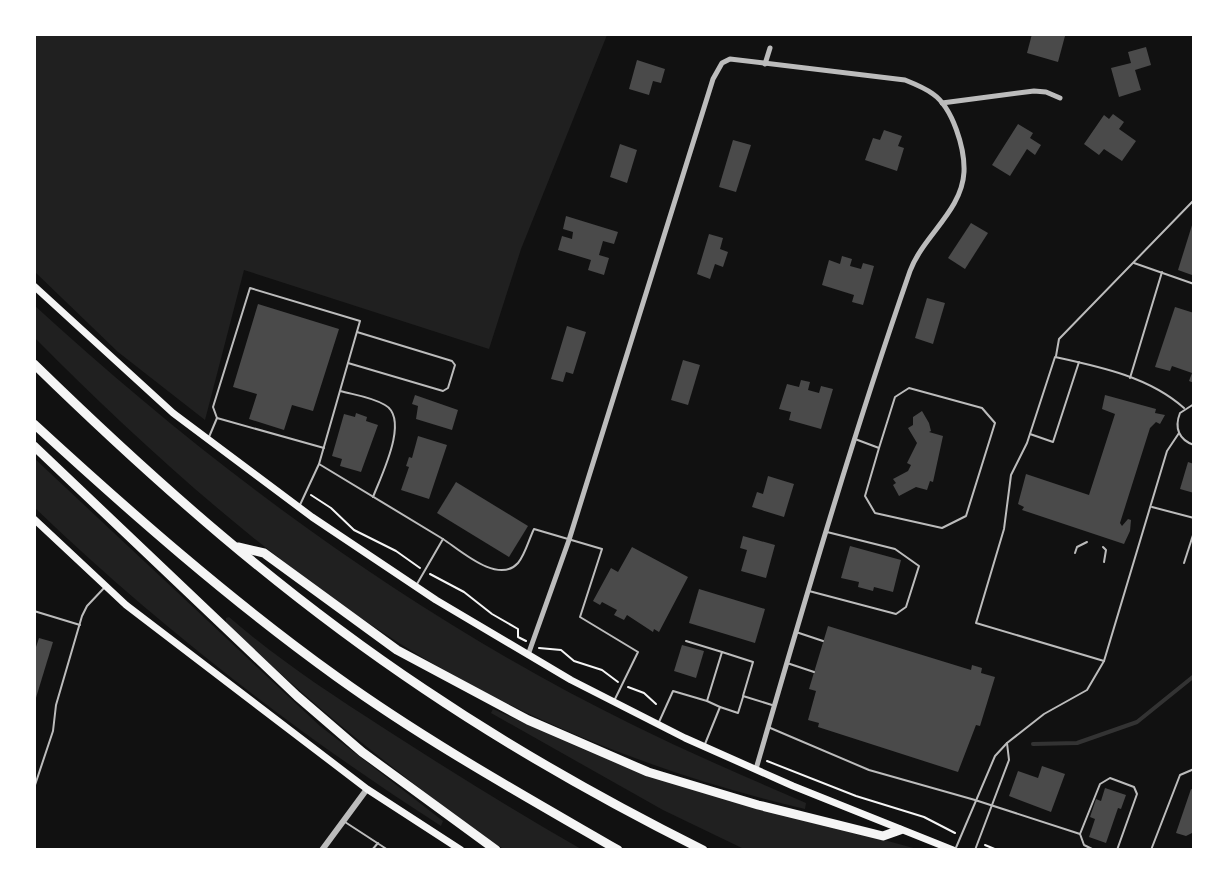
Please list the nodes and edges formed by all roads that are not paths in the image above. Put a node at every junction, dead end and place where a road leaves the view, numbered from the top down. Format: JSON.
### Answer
{"nodes":[{"id":1,"x":770,"y":48,"type":"dead end"},
{"id":2,"x":765,"y":64,"type":"junction"},
{"id":3,"x":1060,"y":98,"type":"dead end"},
{"id":4,"x":942,"y":103,"type":"junction"},
{"id":5,"x":1194,"y":200,"type":"edge"},
{"id":6,"x":1134,"y":263,"type":"junction"},
{"id":7,"x":1162,"y":272,"type":"junction"},
{"id":8,"x":1194,"y":284,"type":"edge"},
{"id":9,"x":34,"y":286,"type":"edge"},
{"id":10,"x":357,"y":332,"type":"junction"},
{"id":11,"x":1055,"y":357,"type":"junction"},
{"id":12,"x":1079,"y":362,"type":"junction"},
{"id":13,"x":348,"y":363,"type":"junction"},
{"id":14,"x":34,"y":364,"type":"edge"},
{"id":15,"x":1130,"y":378,"type":"junction"},
{"id":16,"x":340,"y":391,"type":"junction"},
{"id":17,"x":1194,"y":404,"type":"edge"},
{"id":18,"x":1184,"y":408,"type":"junction"},
{"id":19,"x":217,"y":418,"type":"junction"},
{"id":20,"x":34,"y":424,"type":"edge"},
{"id":21,"x":1179,"y":433,"type":"junction"},
{"id":22,"x":1030,"y":434,"type":"junction"},
{"id":23,"x":855,"y":439,"type":"junction"},
{"id":24,"x":208,"y":440,"type":"junction"},
{"id":25,"x":1194,"y":445,"type":"edge"},
{"id":26,"x":34,"y":446,"type":"edge"},
{"id":27,"x":324,"y":448,"type":"junction"},
{"id":28,"x":879,"y":448,"type":"junction"},
{"id":29,"x":319,"y":464,"type":"junction"},
{"id":30,"x":373,"y":498,"type":"junction"},
{"id":31,"x":1152,"y":507,"type":"junction"},
{"id":32,"x":299,"y":508,"type":"junction"},
{"id":33,"x":1194,"y":518,"type":"edge"},
{"id":34,"x":34,"y":519,"type":"edge"},
{"id":35,"x":827,"y":532,"type":"junction"},
{"id":36,"x":1194,"y":532,"type":"edge"},
{"id":37,"x":443,"y":539,"type":"junction"},
{"id":38,"x":569,"y":540,"type":"junction"},
{"id":39,"x":1087,"y":542,"type":"dead end"},
{"id":40,"x":234,"y":546,"type":"junction"},
{"id":41,"x":1103,"y":547,"type":"dead end"},
{"id":42,"x":1075,"y":553,"type":"dead end"},
{"id":43,"x":1104,"y":562,"type":"dead end"},
{"id":44,"x":1184,"y":563,"type":"dead end"},
{"id":45,"x":106,"y":585,"type":"junction"},
{"id":46,"x":415,"y":586,"type":"junction"},
{"id":47,"x":809,"y":591,"type":"junction"},
{"id":48,"x":34,"y":611,"type":"edge"},
{"id":49,"x":80,"y":625,"type":"junction"},
{"id":50,"x":796,"y":632,"type":"junction"},
{"id":51,"x":686,"y":641,"type":"dead end"},
{"id":52,"x":823,"y":641,"type":"dead end"},
{"id":53,"x":722,"y":652,"type":"junction"},
{"id":54,"x":528,"y":655,"type":"junction"},
{"id":55,"x":1104,"y":661,"type":"junction"},
{"id":56,"x":787,"y":663,"type":"junction"},
{"id":57,"x":814,"y":672,"type":"dead end"},
{"id":58,"x":743,"y":696,"type":"junction"},
{"id":59,"x":707,"y":701,"type":"junction"},
{"id":60,"x":613,"y":702,"type":"junction"},
{"id":61,"x":775,"y":706,"type":"junction"},
{"id":62,"x":720,"y":707,"type":"junction"},
{"id":63,"x":658,"y":724,"type":"junction"},
{"id":64,"x":768,"y":727,"type":"junction"},
{"id":65,"x":1007,"y":743,"type":"junction"},
{"id":66,"x":704,"y":747,"type":"junction"},
{"id":67,"x":756,"y":769,"type":"junction"},
{"id":68,"x":1194,"y":769,"type":"edge"},
{"id":69,"x":34,"y":788,"type":"edge"},
{"id":70,"x":367,"y":789,"type":"junction"},
{"id":71,"x":975,"y":800,"type":"junction"},
{"id":72,"x":993,"y":805,"type":"junction"},
{"id":73,"x":344,"y":821,"type":"junction"},
{"id":74,"x":900,"y":830,"type":"junction"},
{"id":75,"x":1080,"y":834,"type":"junction"},
{"id":76,"x":378,"y":843,"type":"junction"},
{"id":77,"x":322,"y":849,"type":"edge"},
{"id":78,"x":372,"y":849,"type":"edge"},
{"id":79,"x":388,"y":849,"type":"edge"},
{"id":80,"x":461,"y":849,"type":"edge"},
{"id":81,"x":496,"y":849,"type":"edge"},
{"id":82,"x":618,"y":849,"type":"edge"},
{"id":83,"x":703,"y":849,"type":"edge"},
{"id":84,"x":954,"y":849,"type":"edge"},
{"id":85,"x":975,"y":849,"type":"edge"},
{"id":86,"x":1094,"y":849,"type":"edge"},
{"id":87,"x":1117,"y":849,"type":"edge"},
{"id":88,"x":1151,"y":849,"type":"edge"}],
"edges":[{"from":1,"to":2,"type":"street"},
{"from":2,"to":4,"type":"street"},
{"from":2,"to":38,"type":"street"},
{"from":3,"to":4,"type":"street"},
{"from":4,"to":23,"type":"street"},
{"from":5,"to":6,"type":"lane"},
{"from":6,"to":7,"type":"lane"},
{"from":6,"to":11,"type":"lane"},
{"from":7,"to":8,"type":"lane"},
{"from":7,"to":15,"type":"lane"},
{"from":9,"to":24,"type":"main road"},
{"from":10,"to":13,"type":"lane"},
{"from":10,"to":13,"type":"lane"},
{"from":10,"to":19,"type":"lane"},
{"from":11,"to":12,"type":"lane"},
{"from":11,"to":22,"type":"lane"},
{"from":12,"to":15,"type":"lane"},
{"from":12,"to":22,"type":"lane"},
{"from":13,"to":16,"type":"lane"},
{"from":14,"to":40,"type":"highway"},
{"from":15,"to":18,"type":"lane"},
{"from":16,"to":27,"type":"lane"},
{"from":16,"to":30,"type":"lane"},
{"from":17,"to":18,"type":"lane"},
{"from":18,"to":21,"type":"lane"},
{"from":19,"to":24,"type":"lane"},
{"from":19,"to":27,"type":"lane"},
{"from":20,"to":82,"type":"highway"},
{"from":21,"to":25,"type":"lane"},
{"from":21,"to":31,"type":"lane"},
{"from":22,"to":55,"type":"lane"},
{"from":23,"to":28,"type":"lane"},
{"from":23,"to":35,"type":"street"},
{"from":24,"to":32,"type":"main road"},
{"from":26,"to":81,"type":"highway"},
{"from":27,"to":29,"type":"lane"},
{"from":28,"to":28,"type":"lane"},
{"from":29,"to":30,"type":"lane"},
{"from":29,"to":32,"type":"lane"},
{"from":30,"to":37,"type":"lane"},
{"from":31,"to":33,"type":"lane"},
{"from":31,"to":55,"type":"lane"},
{"from":32,"to":46,"type":"main road"},
{"from":34,"to":45,"type":"main road"},
{"from":35,"to":47,"type":"street"},
{"from":35,"to":47,"type":"lane"},
{"from":36,"to":44,"type":"lane"},
{"from":37,"to":38,"type":"lane"},
{"from":37,"to":46,"type":"lane"},
{"from":38,"to":54,"type":"street"},
{"from":38,"to":60,"type":"lane"},
{"from":39,"to":42,"type":"lane"},
{"from":40,"to":74,"type":"highway"},
{"from":40,"to":83,"type":"highway"},
{"from":41,"to":43,"type":"lane"},
{"from":45,"to":49,"type":"lane"},
{"from":45,"to":70,"type":"main road"},
{"from":46,"to":54,"type":"main road"},
{"from":47,"to":50,"type":"street"},
{"from":48,"to":49,"type":"lane"},
{"from":49,"to":69,"type":"lane"},
{"from":50,"to":52,"type":"lane"},
{"from":50,"to":56,"type":"street"},
{"from":51,"to":53,"type":"lane"},
{"from":53,"to":58,"type":"lane"},
{"from":53,"to":59,"type":"lane"},
{"from":54,"to":60,"type":"main road"},
{"from":55,"to":65,"type":"lane"},
{"from":56,"to":57,"type":"lane"},
{"from":56,"to":61,"type":"street"},
{"from":58,"to":61,"type":"lane"},
{"from":58,"to":62,"type":"lane"},
{"from":59,"to":62,"type":"lane"},
{"from":59,"to":63,"type":"lane"},
{"from":60,"to":63,"type":"main road"},
{"from":61,"to":64,"type":"street"},
{"from":62,"to":66,"type":"lane"},
{"from":63,"to":66,"type":"main road"},
{"from":64,"to":67,"type":"street"},
{"from":64,"to":71,"type":"lane"},
{"from":65,"to":71,"type":"lane"},
{"from":65,"to":72,"type":"lane"},
{"from":66,"to":67,"type":"main road"},
{"from":67,"to":74,"type":"main road"},
{"from":68,"to":88,"type":"lane"},
{"from":70,"to":73,"type":"street"},
{"from":70,"to":80,"type":"main road"},
{"from":71,"to":72,"type":"lane"},
{"from":71,"to":84,"type":"lane"},
{"from":72,"to":75,"type":"lane"},
{"from":72,"to":85,"type":"lane"},
{"from":73,"to":76,"type":"lane"},
{"from":73,"to":77,"type":"street"},
{"from":74,"to":84,"type":"main road"},
{"from":75,"to":86,"type":"lane"},
{"from":75,"to":87,"type":"lane"},
{"from":76,"to":78,"type":"lane"},
{"from":76,"to":79,"type":"lane"}]}
